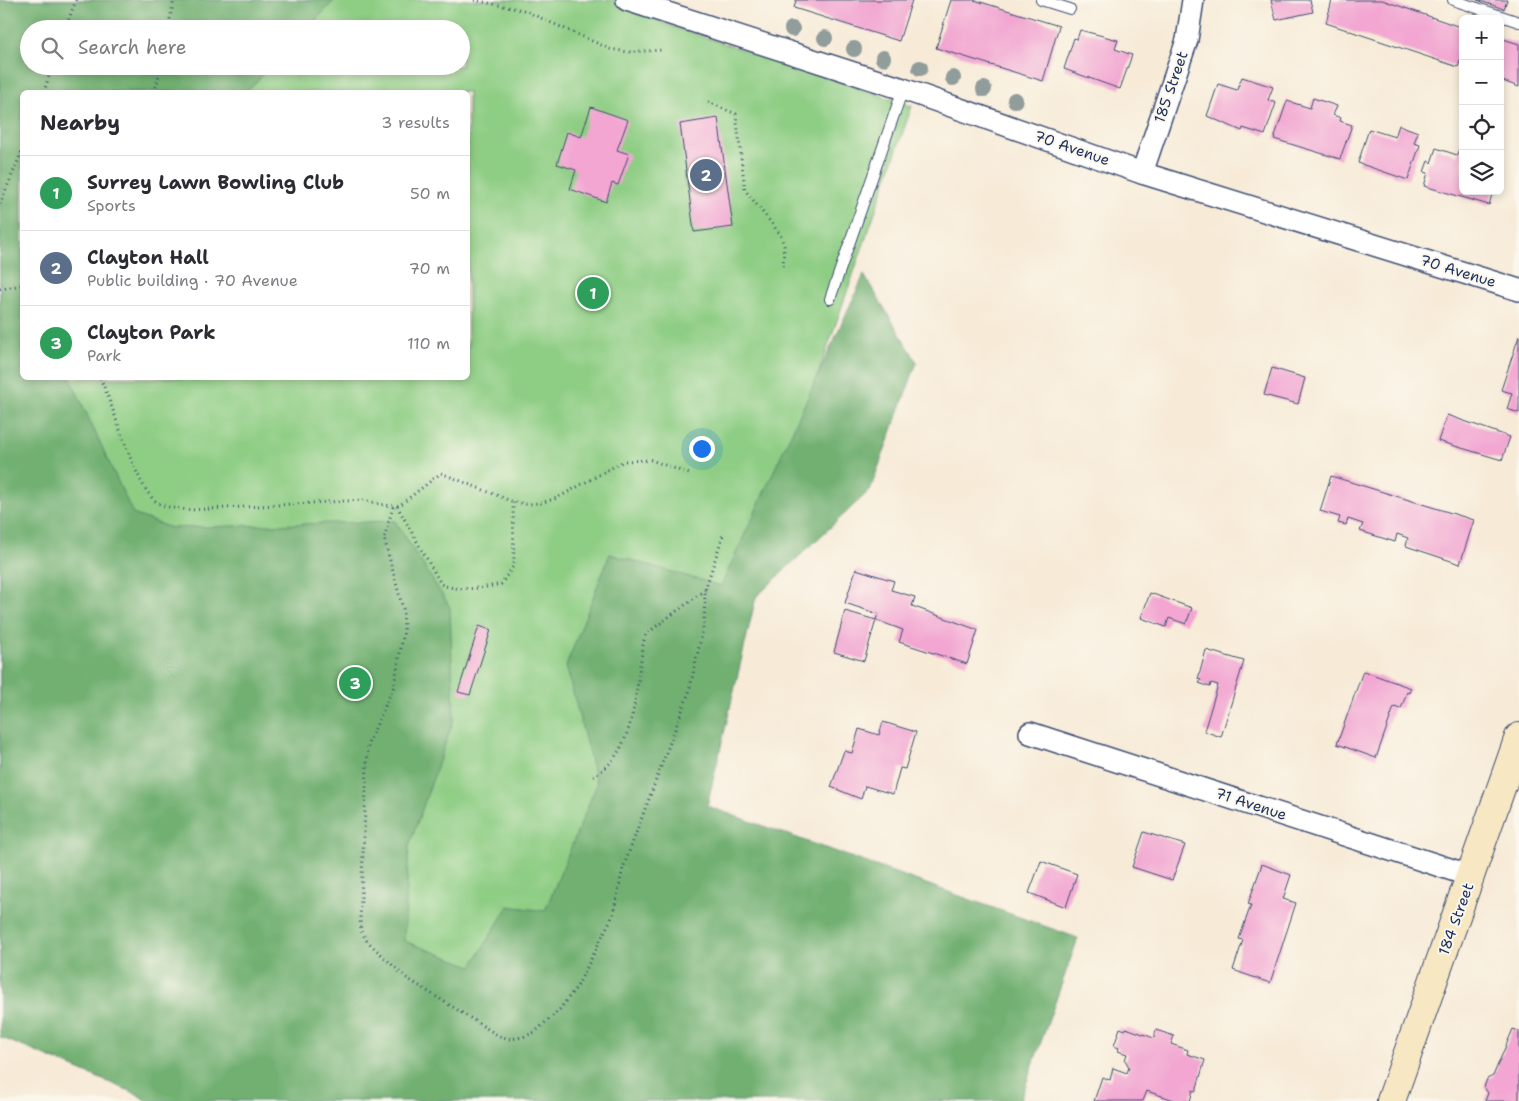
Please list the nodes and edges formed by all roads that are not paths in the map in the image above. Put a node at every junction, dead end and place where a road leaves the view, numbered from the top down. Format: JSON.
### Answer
{"nodes":[{"id":1,"x":627,"y":0,"type":"edge"},
{"id":2,"x":1041,"y":0,"type":"edge"},
{"id":3,"x":1193,"y":0,"type":"edge"},
{"id":4,"x":1453,"y":0,"type":"edge"},
{"id":5,"x":1070,"y":9,"type":"dead end"},
{"id":6,"x":1519,"y":22,"type":"edge"},
{"id":7,"x":902,"y":89,"type":"junction"},
{"id":8,"x":1142,"y":173,"type":"junction"},
{"id":9,"x":1519,"y":290,"type":"edge"},
{"id":10,"x":830,"y":299,"type":"dead end"},
{"id":11,"x":1030,"y":733,"type":"dead end"},
{"id":12,"x":1519,"y":737,"type":"edge"},
{"id":13,"x":1471,"y":876,"type":"junction"},
{"id":14,"x":1391,"y":1101,"type":"edge"}],
"edges":[{"from":1,"to":7,"type":"street","name":"70 Avenue"},
{"from":2,"to":5,"type":"lane"},
{"from":3,"to":8,"type":"street","name":"185 Street"},
{"from":4,"to":6,"type":"lane"},
{"from":7,"to":8,"type":"street","name":"70 Avenue"},
{"from":7,"to":10,"type":"lane"},
{"from":8,"to":9,"type":"street","name":"70 Avenue"},
{"from":11,"to":13,"type":"street","name":"71 Avenue"},
{"from":12,"to":13,"type":"main road","name":"184 Street"},
{"from":13,"to":14,"type":"main road","name":"184 Street"}]}
